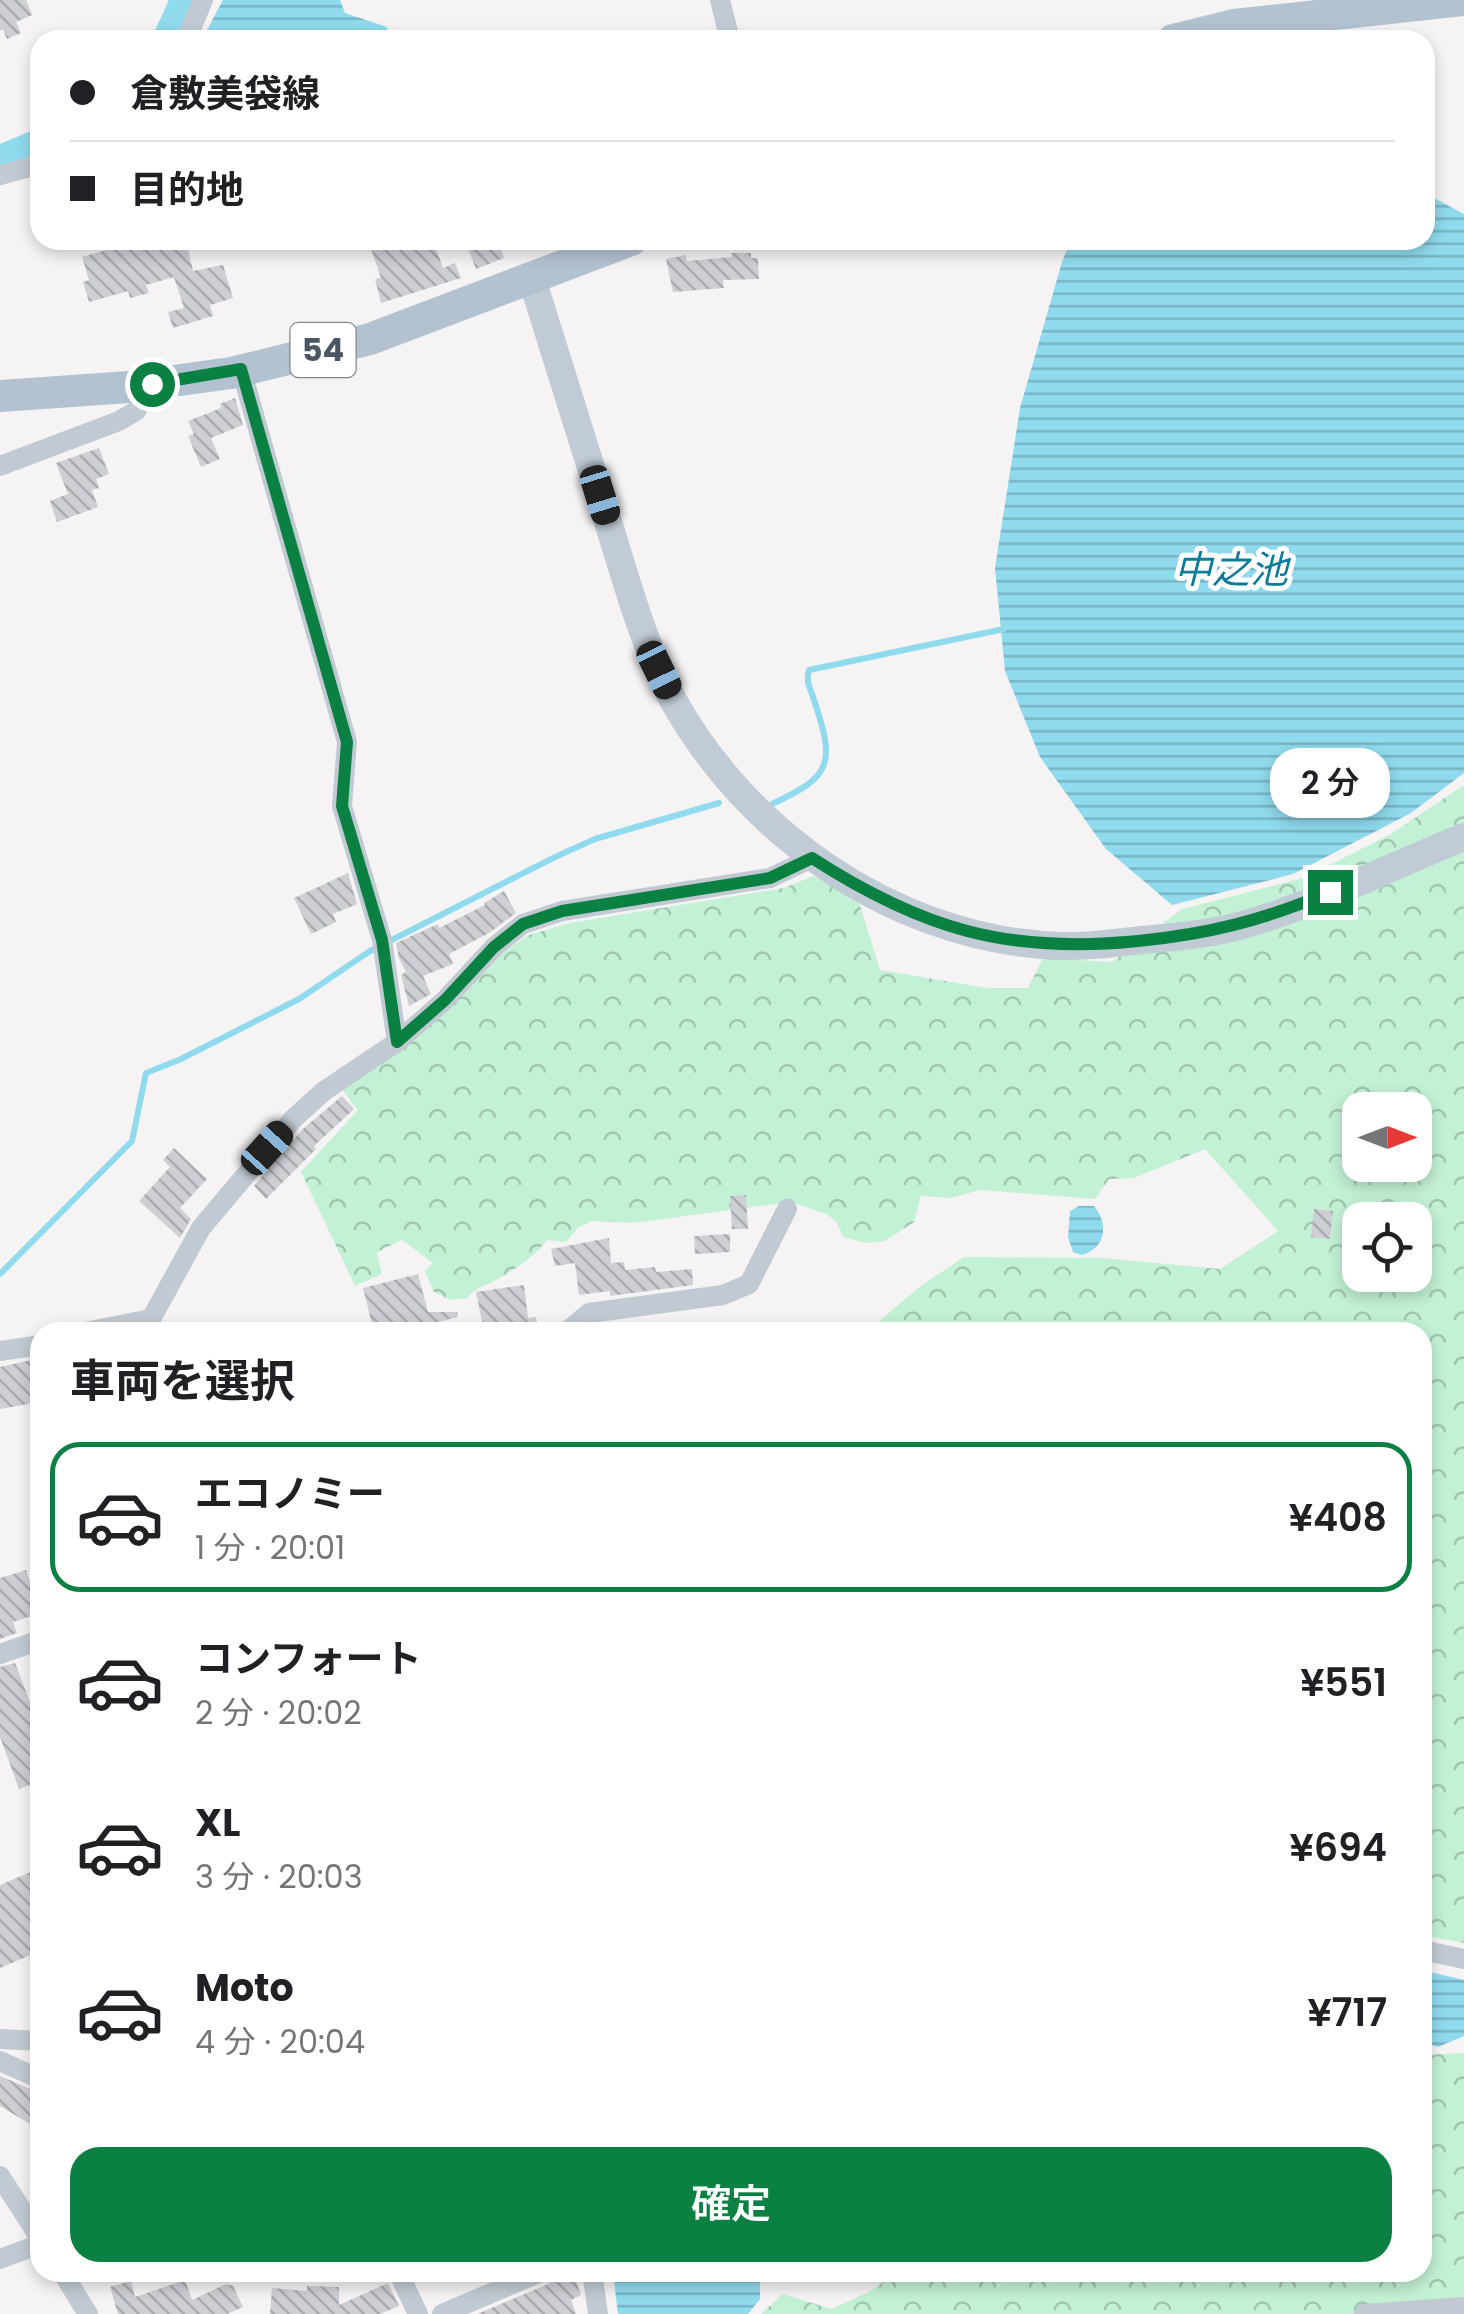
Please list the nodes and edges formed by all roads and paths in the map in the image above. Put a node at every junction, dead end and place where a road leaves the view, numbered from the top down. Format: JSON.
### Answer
{"nodes":[{"id":1,"x":203,"y":0,"type":"edge"},
{"id":2,"x":720,"y":0,"type":"edge"},
{"id":3,"x":1464,"y":0,"type":"edge"},
{"id":4,"x":1349,"y":6,"type":"edge"},
{"id":5,"x":190,"y":30,"type":"edge"},
{"id":6,"x":728,"y":30,"type":"edge"},
{"id":7,"x":1214,"y":30,"type":"edge"},
{"id":8,"x":30,"y":167,"type":"edge"},
{"id":9,"x":0,"y":175,"type":"edge"},
{"id":10,"x":603,"y":250,"type":"edge"},
{"id":11,"x":531,"y":276,"type":"junction"},
{"id":12,"x":241,"y":369,"type":"junction"},
{"id":13,"x":152,"y":384,"type":"junction"},
{"id":14,"x":0,"y":396,"type":"edge"},
{"id":15,"x":0,"y":466,"type":"edge"},
{"id":16,"x":1464,"y":837,"type":"edge"},
{"id":17,"x":812,"y":858,"type":"junction"},
{"id":18,"x":397,"y":1042,"type":"junction"},
{"id":19,"x":787,"y":1209,"type":"dead end"},
{"id":20,"x":159,"y":1322,"type":"edge"},
{"id":21,"x":578,"y":1322,"type":"edge"},
{"id":22,"x":30,"y":1346,"type":"edge"},
{"id":23,"x":0,"y":1351,"type":"edge"},
{"id":24,"x":30,"y":1644,"type":"edge"},
{"id":25,"x":0,"y":1654,"type":"edge"},
{"id":26,"x":1432,"y":1952,"type":"edge"},
{"id":27,"x":1464,"y":1958,"type":"edge"},
{"id":28,"x":0,"y":2039,"type":"edge"},
{"id":29,"x":30,"y":2040,"type":"edge"},
{"id":30,"x":0,"y":2061,"type":"edge"},
{"id":31,"x":30,"y":2075,"type":"edge"},
{"id":32,"x":0,"y":2176,"type":"edge"},
{"id":33,"x":30,"y":2225,"type":"edge"},
{"id":34,"x":30,"y":2246,"type":"edge"},
{"id":35,"x":0,"y":2259,"type":"edge"},
{"id":36,"x":68,"y":2282,"type":"edge"},
{"id":37,"x":403,"y":2282,"type":"edge"},
{"id":38,"x":517,"y":2282,"type":"edge"},
{"id":39,"x":593,"y":2282,"type":"edge"},
{"id":40,"x":1464,"y":2307,"type":"edge"},
{"id":41,"x":88,"y":2314,"type":"edge"},
{"id":42,"x":418,"y":2314,"type":"edge"},
{"id":43,"x":442,"y":2314,"type":"edge"},
{"id":44,"x":598,"y":2314,"type":"edge"},
{"id":45,"x":1364,"y":2314,"type":"edge"}],
"edges":[{"from":1,"to":5,"type":"street"},
{"from":2,"to":6,"type":"street"},
{"from":3,"to":4,"type":"main road"},
{"from":4,"to":7,"type":"main road"},
{"from":8,"to":9,"type":"street"},
{"from":10,"to":11,"type":"main road","number":"54"},
{"from":11,"to":12,"type":"main road","number":"54"},
{"from":11,"to":17,"type":"street"},
{"from":12,"to":13,"type":"main road","number":"54"},
{"from":12,"to":18,"type":"street"},
{"from":13,"to":14,"type":"main road","number":"54"},
{"from":13,"to":15,"type":"street"},
{"from":16,"to":17,"type":"street"},
{"from":17,"to":18,"type":"street"},
{"from":18,"to":20,"type":"street"},
{"from":19,"to":21,"type":"street"},
{"from":22,"to":23,"type":"street"},
{"from":24,"to":25,"type":"street"},
{"from":26,"to":27,"type":"street"},
{"from":28,"to":29,"type":"street"},
{"from":30,"to":31,"type":"street"},
{"from":32,"to":33,"type":"street"},
{"from":34,"to":35,"type":"street"},
{"from":36,"to":41,"type":"street"},
{"from":37,"to":42,"type":"street"},
{"from":38,"to":43,"type":"street"},
{"from":39,"to":44,"type":"street"},
{"from":40,"to":45,"type":"street"}]}
